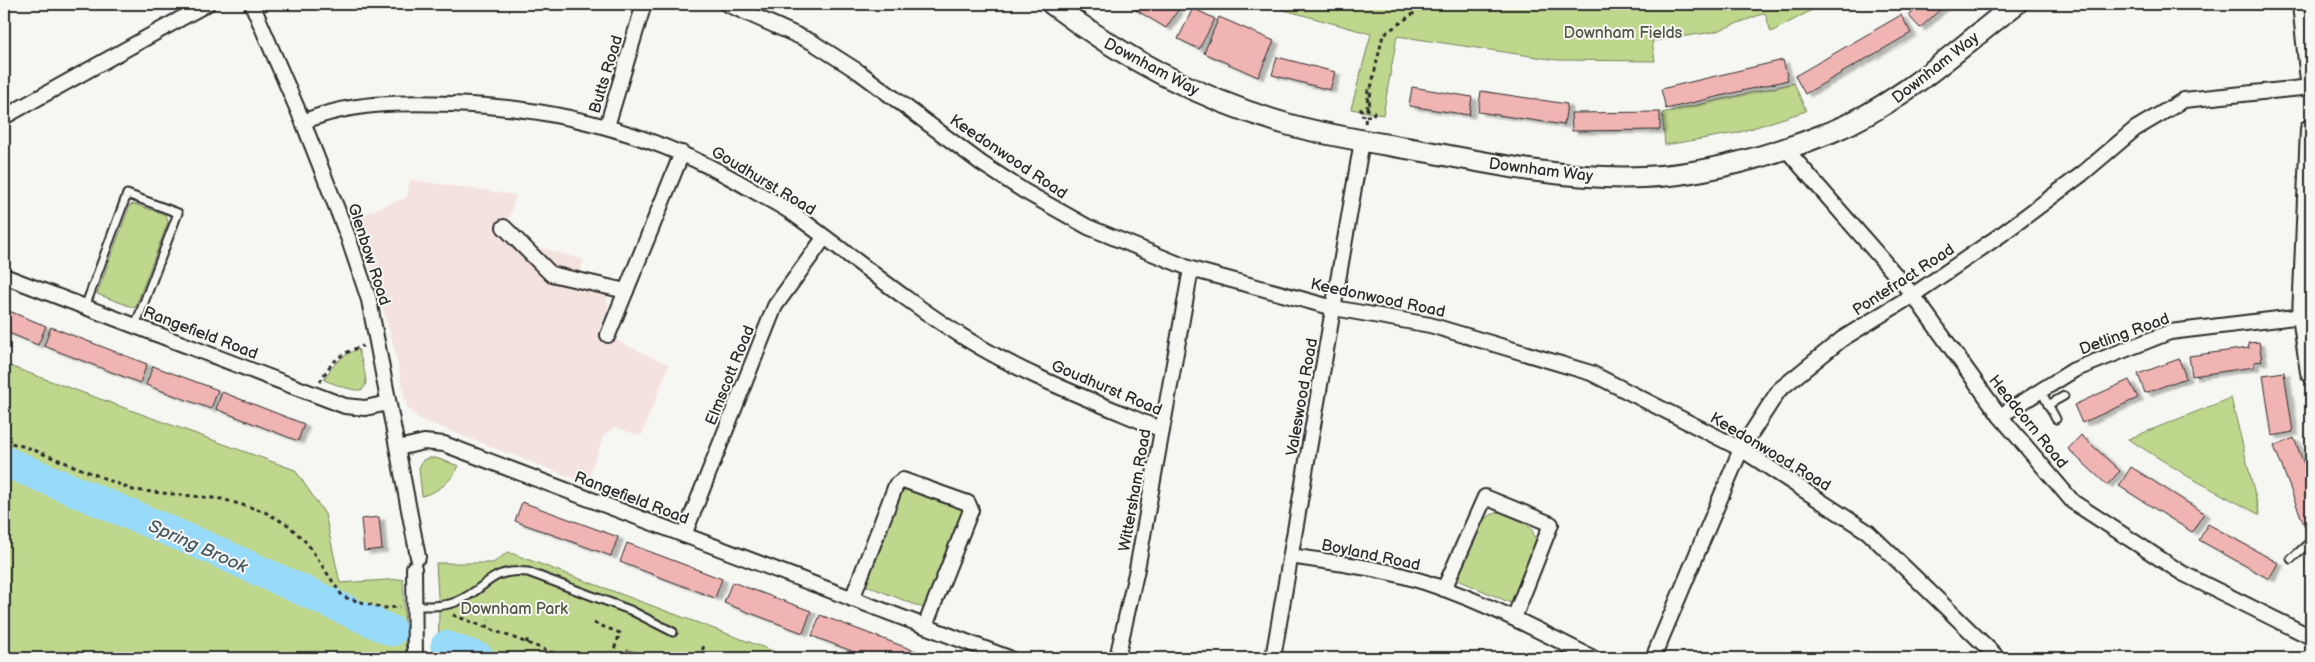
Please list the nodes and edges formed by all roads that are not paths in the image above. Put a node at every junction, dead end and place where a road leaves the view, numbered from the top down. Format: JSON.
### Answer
{"nodes":[{"id":1,"x":207,"y":4,"type":"edge"},
{"id":2,"x":252,"y":4,"type":"edge"},
{"id":3,"x":644,"y":4,"type":"edge"},
{"id":4,"x":727,"y":4,"type":"edge"},
{"id":5,"x":1052,"y":4,"type":"edge"},
{"id":6,"x":2016,"y":4,"type":"edge"},
{"id":7,"x":2303,"y":4,"type":"edge"},
{"id":8,"x":2311,"y":81,"type":"edge"},
{"id":9,"x":2311,"y":87,"type":"edge"},
{"id":10,"x":4,"y":117,"type":"edge"},
{"id":11,"x":303,"y":122,"type":"junction"},
{"id":12,"x":607,"y":126,"type":"junction"},
{"id":13,"x":2311,"y":129,"type":"edge"},
{"id":14,"x":1362,"y":141,"type":"junction"},
{"id":15,"x":1785,"y":148,"type":"junction"},
{"id":16,"x":682,"y":152,"type":"junction"},
{"id":17,"x":2310,"y":191,"type":"edge"},
{"id":18,"x":504,"y":227,"type":"dead end"},
{"id":19,"x":824,"y":238,"type":"junction"},
{"id":20,"x":1192,"y":269,"type":"junction"},
{"id":21,"x":4,"y":276,"type":"edge"},
{"id":22,"x":626,"y":291,"type":"junction"},
{"id":23,"x":1913,"y":295,"type":"junction"},
{"id":24,"x":84,"y":307,"type":"junction"},
{"id":25,"x":1334,"y":308,"type":"junction"},
{"id":26,"x":2303,"y":316,"type":"junction"},
{"id":27,"x":135,"y":326,"type":"junction"},
{"id":28,"x":608,"y":335,"type":"dead end"},
{"id":29,"x":2311,"y":372,"type":"edge"},
{"id":30,"x":2041,"y":391,"type":"junction"},
{"id":31,"x":2064,"y":396,"type":"dead end"},
{"id":32,"x":388,"y":403,"type":"junction"},
{"id":33,"x":2048,"y":405,"type":"junction"},
{"id":34,"x":2000,"y":416,"type":"junction"},
{"id":35,"x":2056,"y":419,"type":"dead end"},
{"id":36,"x":1162,"y":430,"type":"junction"},
{"id":37,"x":398,"y":448,"type":"junction"},
{"id":38,"x":1741,"y":449,"type":"junction"},
{"id":39,"x":684,"y":535,"type":"junction"},
{"id":40,"x":2311,"y":540,"type":"edge"},
{"id":41,"x":1291,"y":556,"type":"junction"},
{"id":42,"x":2290,"y":560,"type":"dead end"},
{"id":43,"x":1444,"y":589,"type":"junction"},
{"id":44,"x":852,"y":598,"type":"junction"},
{"id":45,"x":414,"y":606,"type":"junction"},
{"id":46,"x":1514,"y":618,"type":"junction"},
{"id":47,"x":925,"y":626,"type":"junction"},
{"id":48,"x":673,"y":632,"type":"dead end"},
{"id":49,"x":2311,"y":637,"type":"edge"},
{"id":50,"x":415,"y":658,"type":"edge"},
{"id":51,"x":1009,"y":658,"type":"edge"},
{"id":52,"x":1117,"y":658,"type":"edge"},
{"id":53,"x":1273,"y":658,"type":"edge"},
{"id":54,"x":1593,"y":658,"type":"edge"},
{"id":55,"x":1653,"y":658,"type":"edge"},
{"id":56,"x":1998,"y":658,"type":"edge"}],
"edges":[{"from":1,"to":10,"type":"street"},
{"from":2,"to":11,"type":"street","name":"Glenbow Road"},
{"from":3,"to":12,"type":"street","name":"Butts Road"},
{"from":4,"to":20,"type":"street","name":"Keedonwood Road"},
{"from":5,"to":14,"type":"street","name":"Downham Way"},
{"from":6,"to":15,"type":"street","name":"Downham Way"},
{"from":7,"to":8,"type":"street"},
{"from":9,"to":23,"type":"street","name":"Pontefract Road"},
{"from":11,"to":12,"type":"street","name":"Goudhurst Road"},
{"from":11,"to":32,"type":"street","name":"Glenbow Road"},
{"from":12,"to":16,"type":"street","name":"Goudhurst Road"},
{"from":13,"to":17,"type":"street"},
{"from":14,"to":15,"type":"street","name":"Downham Way"},
{"from":14,"to":25,"type":"street","name":"Valeswood Road"},
{"from":15,"to":23,"type":"street","name":"Headcorn Road"},
{"from":16,"to":19,"type":"street","name":"Goudhurst Road"},
{"from":16,"to":22,"type":"street"},
{"from":17,"to":26,"type":"street"},
{"from":18,"to":22,"type":"street"},
{"from":19,"to":36,"type":"street","name":"Goudhurst Road"},
{"from":19,"to":39,"type":"street","name":"Elmscott Road"},
{"from":20,"to":25,"type":"street","name":"Keedonwood Road"},
{"from":20,"to":36,"type":"street","name":"Wittersham Road"},
{"from":21,"to":24,"type":"street","name":"Rangefield Road"},
{"from":22,"to":28,"type":"street"},
{"from":23,"to":34,"type":"street","name":"Headcorn Road"},
{"from":23,"to":38,"type":"street","name":"Pontefract Road"},
{"from":24,"to":27,"type":"street","name":"Rangefield Road"},
{"from":24,"to":27,"type":"lane"},
{"from":25,"to":38,"type":"street","name":"Keedonwood Road"},
{"from":25,"to":41,"type":"street","name":"Valeswood Road"},
{"from":26,"to":29,"type":"street"},
{"from":26,"to":30,"type":"street","name":"Detling Road"},
{"from":27,"to":32,"type":"street","name":"Rangefield Road"},
{"from":30,"to":33,"type":"lane"},
{"from":30,"to":34,"type":"street","name":"Detling Road"},
{"from":31,"to":33,"type":"lane"},
{"from":32,"to":37,"type":"street","name":"Glenbow Road"},
{"from":33,"to":35,"type":"lane"},
{"from":34,"to":49,"type":"street","name":"Headcorn Road"},
{"from":36,"to":52,"type":"street","name":"Wittersham Road"},
{"from":37,"to":39,"type":"street","name":"Rangefield Road"},
{"from":37,"to":45,"type":"street","name":"Glenbow Road"},
{"from":38,"to":55,"type":"street","name":"Pontefract Road"},
{"from":38,"to":56,"type":"street","name":"Keedonwood Road"},
{"from":39,"to":44,"type":"street","name":"Rangefield Road"},
{"from":40,"to":42,"type":"lane"},
{"from":41,"to":43,"type":"street","name":"Boyland Road"},
{"from":41,"to":53,"type":"street","name":"Valeswood Road"},
{"from":43,"to":46,"type":"street","name":"Boyland Road"},
{"from":43,"to":46,"type":"street"},
{"from":44,"to":47,"type":"street","name":"Rangefield Road"},
{"from":44,"to":47,"type":"street"},
{"from":45,"to":48,"type":"lane"},
{"from":45,"to":50,"type":"street","name":"Glenbow Road"},
{"from":46,"to":54,"type":"street","name":"Boyland Road"},
{"from":47,"to":51,"type":"street","name":"Rangefield Road"}]}
